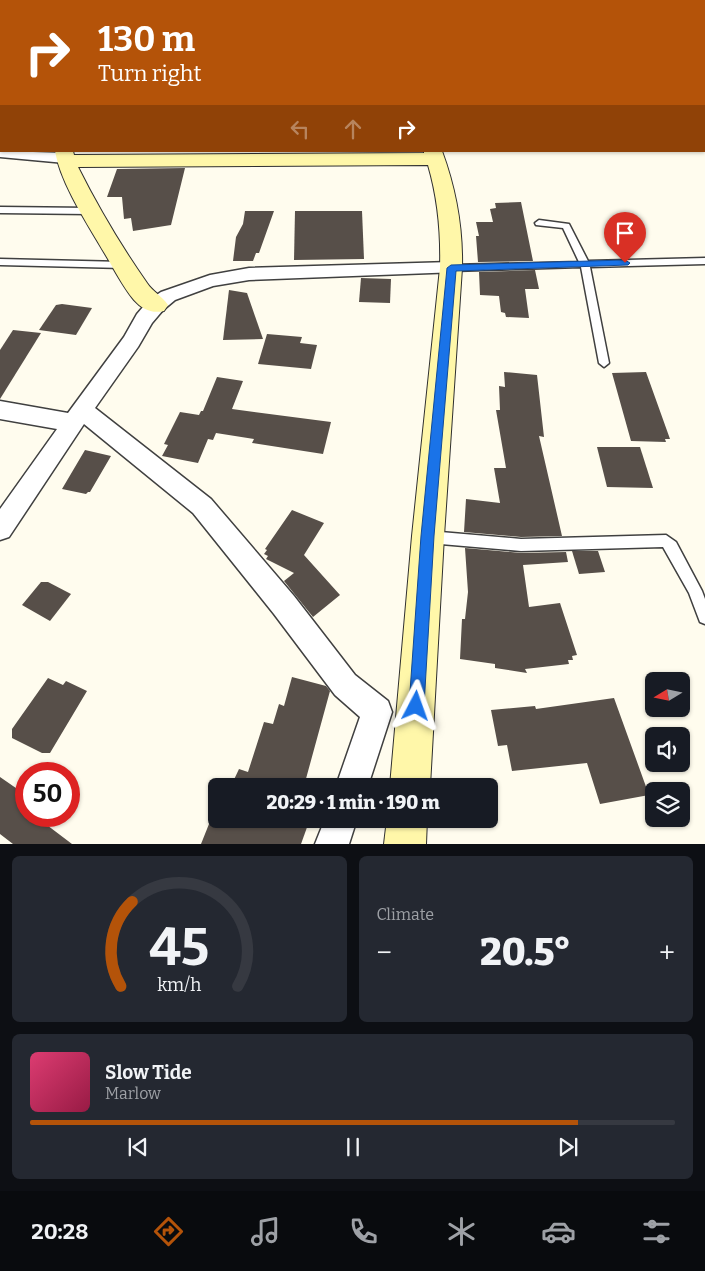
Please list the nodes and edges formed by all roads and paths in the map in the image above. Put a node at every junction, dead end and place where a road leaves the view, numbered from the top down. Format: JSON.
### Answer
{"nodes":[{"id":1,"x":0,"y":152,"type":"edge"},
{"id":2,"x":434,"y":155,"type":"edge"},
{"id":3,"x":65,"y":157,"type":"edge"},
{"id":4,"x":0,"y":210,"type":"edge"},
{"id":5,"x":90,"y":211,"type":"junction"},
{"id":6,"x":539,"y":223,"type":"dead end"},
{"id":7,"x":705,"y":261,"type":"edge"},
{"id":8,"x":0,"y":262,"type":"edge"},
{"id":9,"x":585,"y":264,"type":"junction"},
{"id":10,"x":122,"y":265,"type":"junction"},
{"id":11,"x":451,"y":268,"type":"junction"},
{"id":12,"x":156,"y":305,"type":"junction"},
{"id":13,"x":604,"y":363,"type":"dead end"},
{"id":14,"x":0,"y":410,"type":"edge"},
{"id":15,"x":77,"y":416,"type":"junction"},
{"id":16,"x":0,"y":529,"type":"edge"},
{"id":17,"x":428,"y":536,"type":"junction"},
{"id":18,"x":705,"y":617,"type":"edge"},
{"id":19,"x":376,"y":712,"type":"junction"},
{"id":20,"x":415,"y":724,"type":"junction"},
{"id":21,"x":355,"y":778,"type":"edge"},
{"id":22,"x":411,"y":778,"type":"edge"},
{"id":23,"x":338,"y":828,"type":"edge"},
{"id":24,"x":406,"y":828,"type":"edge"},
{"id":25,"x":332,"y":844,"type":"edge"},
{"id":26,"x":405,"y":844,"type":"edge"}],
"edges":[{"from":1,"to":3,"type":"street"},
{"from":2,"to":3,"type":"street"},
{"from":2,"to":11,"type":"street"},
{"from":3,"to":5,"type":"street"},
{"from":4,"to":5,"type":"lane"},
{"from":5,"to":10,"type":"street"},
{"from":6,"to":9,"type":"lane"},
{"from":7,"to":9,"type":"lane"},
{"from":8,"to":10,"type":"lane"},
{"from":9,"to":11,"type":"lane"},
{"from":9,"to":13,"type":"lane"},
{"from":10,"to":12,"type":"street"},
{"from":11,"to":12,"type":"street"},
{"from":11,"to":17,"type":"street"},
{"from":12,"to":15,"type":"street"},
{"from":14,"to":15,"type":"street"},
{"from":15,"to":16,"type":"street"},
{"from":15,"to":19,"type":"street"},
{"from":17,"to":18,"type":"lane"},
{"from":17,"to":20,"type":"street"},
{"from":19,"to":20,"type":"street"},
{"from":19,"to":21,"type":"street"},
{"from":20,"to":22,"type":"street"},
{"from":23,"to":25,"type":"street"},
{"from":24,"to":26,"type":"street"}]}
